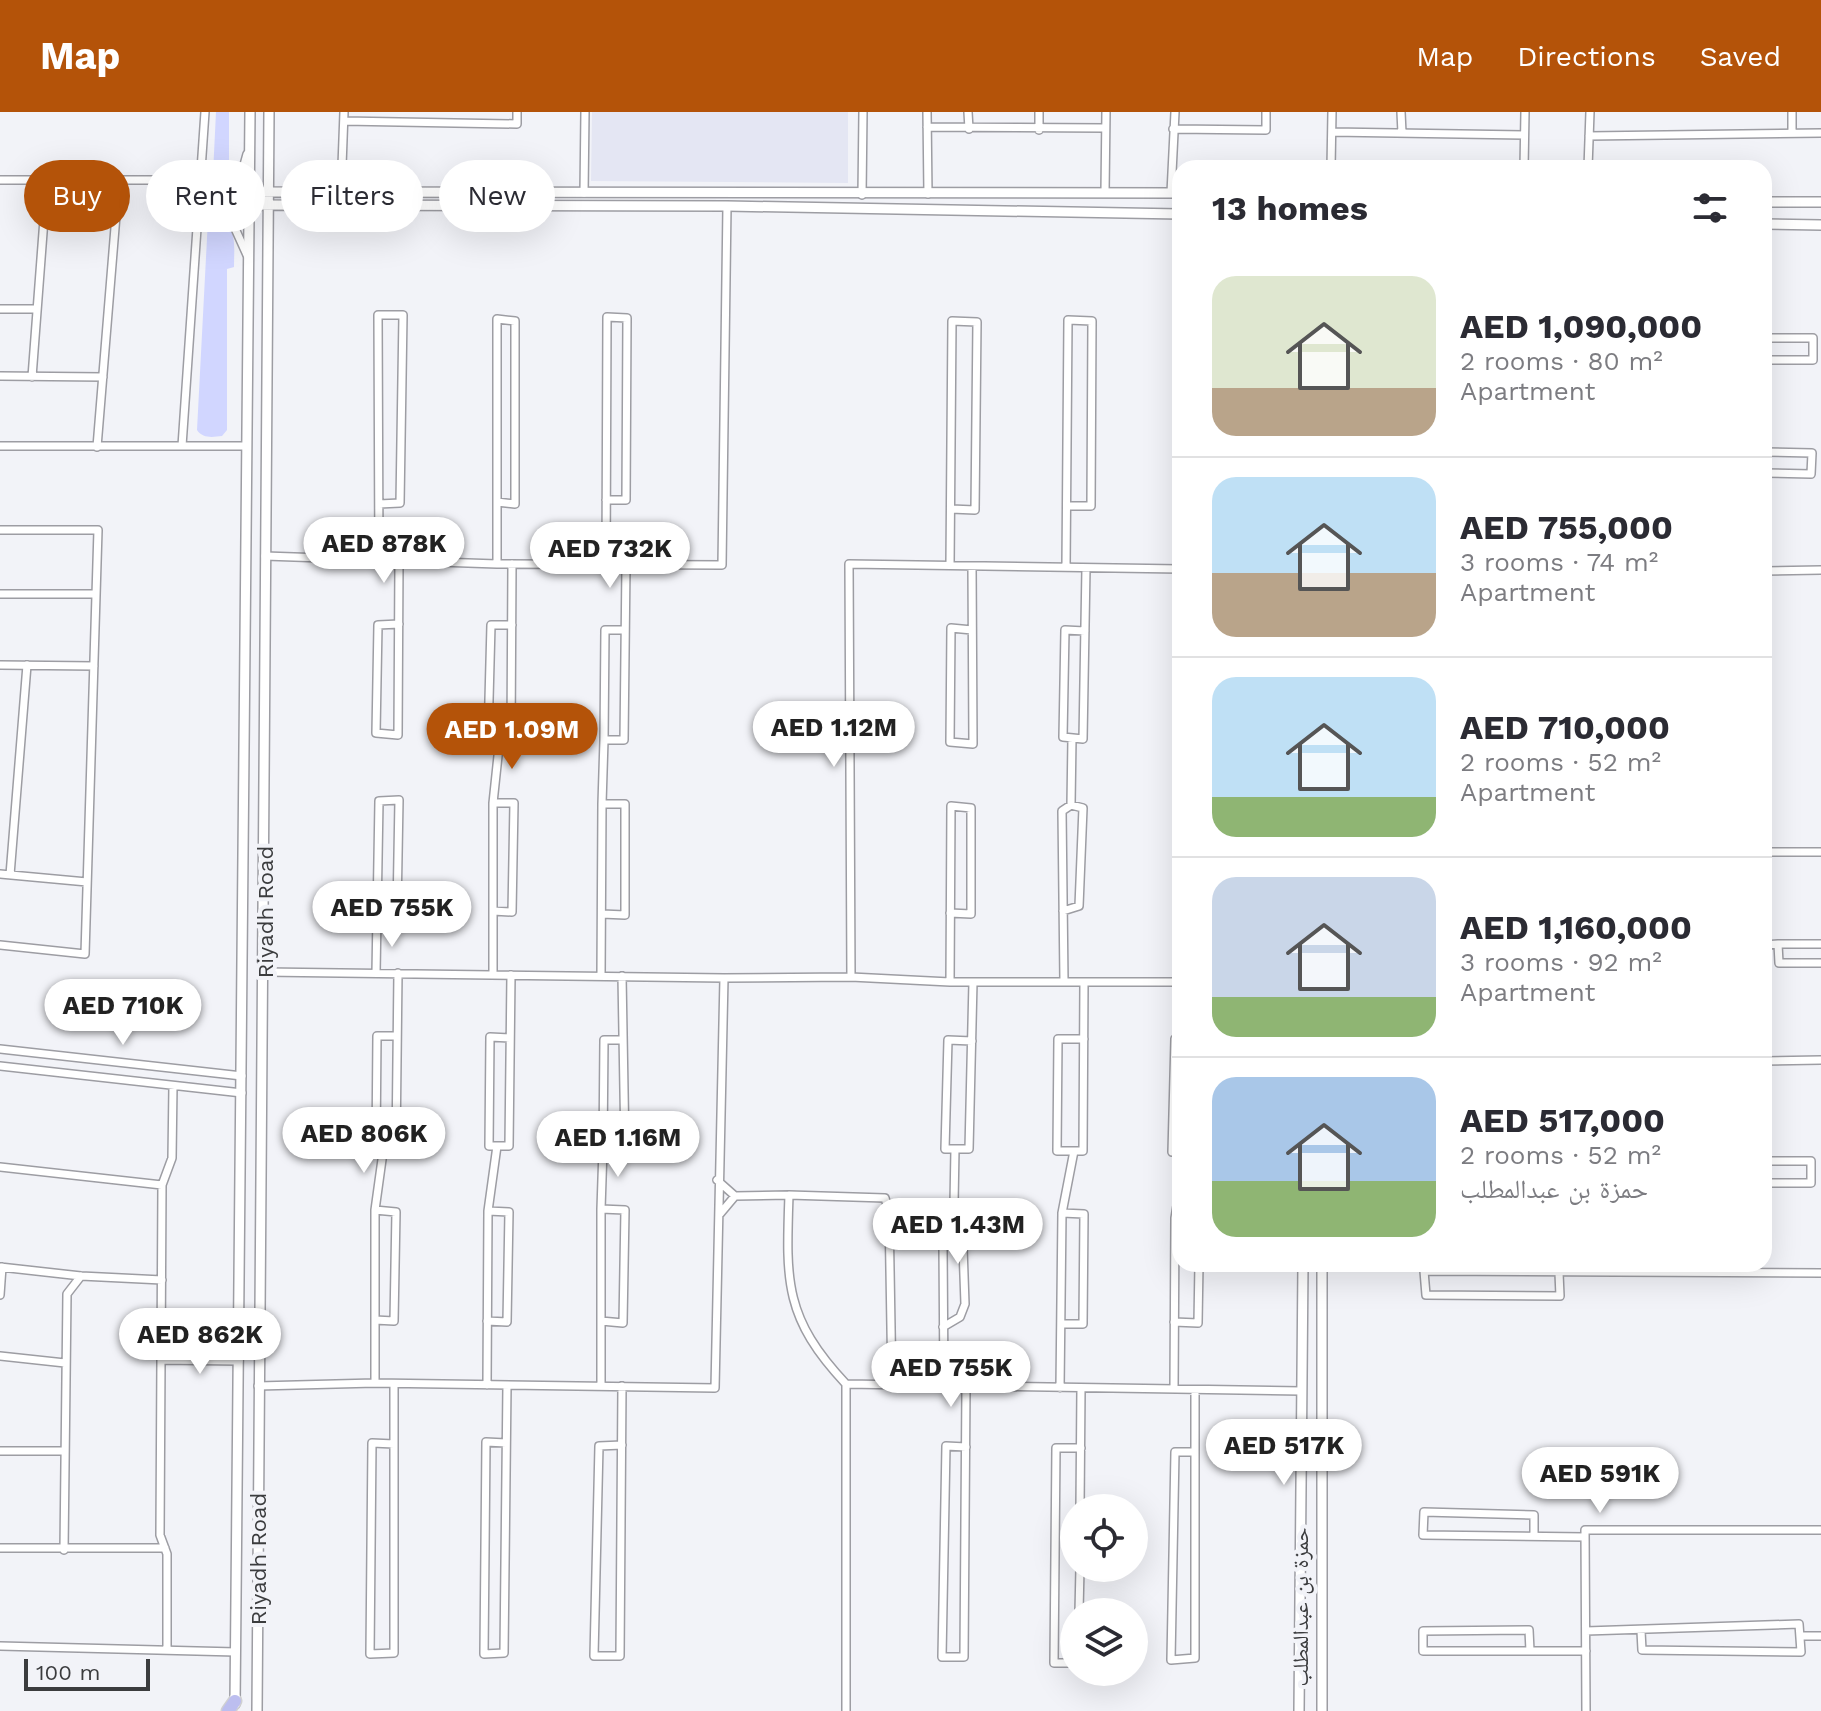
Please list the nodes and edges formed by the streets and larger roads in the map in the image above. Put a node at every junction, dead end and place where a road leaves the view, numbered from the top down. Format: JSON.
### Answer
{"nodes":[{"id":1,"x":205,"y":112,"type":"edge"},
{"id":2,"x":250,"y":112,"type":"edge"},
{"id":3,"x":269,"y":112,"type":"edge"},
{"id":4,"x":517,"y":112,"type":"edge"},
{"id":5,"x":585,"y":112,"type":"edge"},
{"id":6,"x":863,"y":112,"type":"edge"},
{"id":7,"x":927,"y":112,"type":"edge"},
{"id":8,"x":968,"y":112,"type":"edge"},
{"id":9,"x":1039,"y":112,"type":"edge"},
{"id":10,"x":1106,"y":112,"type":"edge"},
{"id":11,"x":1175,"y":112,"type":"edge"},
{"id":12,"x":1266,"y":112,"type":"edge"},
{"id":13,"x":1332,"y":112,"type":"edge"},
{"id":14,"x":1401,"y":112,"type":"edge"},
{"id":15,"x":1525,"y":112,"type":"edge"},
{"id":16,"x":1590,"y":112,"type":"edge"},
{"id":17,"x":1792,"y":112,"type":"edge"},
{"id":18,"x":344,"y":116,"type":"edge"},
{"id":19,"x":927,"y":127,"type":"junction"},
{"id":20,"x":1105,"y":128,"type":"junction"},
{"id":21,"x":969,"y":129,"type":"junction"},
{"id":22,"x":1173,"y":129,"type":"junction"},
{"id":23,"x":1039,"y":130,"type":"junction"},
{"id":24,"x":1332,"y":132,"type":"junction"},
{"id":25,"x":1402,"y":133,"type":"junction"},
{"id":26,"x":1792,"y":133,"type":"junction"},
{"id":27,"x":1821,"y":133,"type":"edge"},
{"id":28,"x":1524,"y":135,"type":"junction"},
{"id":29,"x":1589,"y":136,"type":"junction"},
{"id":30,"x":250,"y":145,"type":"junction"},
{"id":31,"x":205,"y":160,"type":"edge"},
{"id":32,"x":246,"y":160,"type":"edge"},
{"id":33,"x":250,"y":160,"type":"edge"},
{"id":34,"x":342,"y":160,"type":"edge"},
{"id":35,"x":1174,"y":160,"type":"edge"},
{"id":36,"x":1331,"y":160,"type":"edge"},
{"id":37,"x":1524,"y":160,"type":"edge"},
{"id":38,"x":1588,"y":160,"type":"edge"},
{"id":39,"x":0,"y":180,"type":"edge"},
{"id":40,"x":24,"y":180,"type":"edge"},
{"id":41,"x":1105,"y":192,"type":"junction"},
{"id":42,"x":423,"y":193,"type":"edge"},
{"id":43,"x":584,"y":193,"type":"junction"},
{"id":44,"x":1172,"y":193,"type":"edge"},
{"id":45,"x":265,"y":194,"type":"edge"},
{"id":46,"x":269,"y":194,"type":"junction"},
{"id":47,"x":281,"y":194,"type":"edge"},
{"id":48,"x":928,"y":194,"type":"junction"},
{"id":49,"x":862,"y":195,"type":"junction"},
{"id":50,"x":1772,"y":202,"type":"edge"},
{"id":51,"x":1821,"y":202,"type":"edge"},
{"id":52,"x":265,"y":206,"type":"edge"},
{"id":53,"x":269,"y":206,"type":"junction"},
{"id":54,"x":727,"y":206,"type":"junction"},
{"id":55,"x":1172,"y":214,"type":"edge"},
{"id":56,"x":1772,"y":224,"type":"edge"},
{"id":57,"x":1821,"y":225,"type":"edge"},
{"id":58,"x":43,"y":232,"type":"edge"},
{"id":59,"x":115,"y":232,"type":"edge"},
{"id":60,"x":201,"y":232,"type":"edge"},
{"id":61,"x":239,"y":232,"type":"edge"},
{"id":62,"x":249,"y":232,"type":"edge"},
{"id":63,"x":249,"y":262,"type":"junction"},
{"id":64,"x":0,"y":309,"type":"edge"},
{"id":65,"x":37,"y":309,"type":"junction"},
{"id":66,"x":1772,"y":338,"type":"edge"},
{"id":67,"x":1772,"y":360,"type":"edge"},
{"id":68,"x":0,"y":376,"type":"edge"},
{"id":69,"x":32,"y":377,"type":"junction"},
{"id":70,"x":103,"y":377,"type":"junction"},
{"id":71,"x":0,"y":446,"type":"edge"},
{"id":72,"x":182,"y":446,"type":"junction"},
{"id":73,"x":247,"y":446,"type":"junction"},
{"id":74,"x":97,"y":447,"type":"junction"},
{"id":75,"x":1772,"y":452,"type":"edge"},
{"id":76,"x":1772,"y":473,"type":"edge"},
{"id":77,"x":606,"y":500,"type":"junction"},
{"id":78,"x":497,"y":502,"type":"junction"},
{"id":79,"x":379,"y":504,"type":"junction"},
{"id":80,"x":1067,"y":506,"type":"junction"},
{"id":81,"x":951,"y":509,"type":"junction"},
{"id":82,"x":0,"y":530,"type":"edge"},
{"id":83,"x":265,"y":556,"type":"junction"},
{"id":84,"x":379,"y":560,"type":"junction"},
{"id":85,"x":399,"y":560,"type":"junction"},
{"id":86,"x":497,"y":564,"type":"junction"},
{"id":87,"x":512,"y":564,"type":"junction"},
{"id":88,"x":606,"y":564,"type":"junction"},
{"id":89,"x":626,"y":565,"type":"junction"},
{"id":90,"x":950,"y":565,"type":"junction"},
{"id":91,"x":972,"y":566,"type":"junction"},
{"id":92,"x":1066,"y":567,"type":"junction"},
{"id":93,"x":1086,"y":568,"type":"junction"},
{"id":94,"x":1172,"y":569,"type":"edge"},
{"id":95,"x":1821,"y":570,"type":"edge"},
{"id":96,"x":1772,"y":571,"type":"edge"},
{"id":97,"x":0,"y":594,"type":"edge"},
{"id":98,"x":96,"y":594,"type":"junction"},
{"id":99,"x":399,"y":624,"type":"junction"},
{"id":100,"x":512,"y":625,"type":"junction"},
{"id":101,"x":625,"y":630,"type":"junction"},
{"id":102,"x":972,"y":630,"type":"junction"},
{"id":103,"x":1085,"y":631,"type":"junction"},
{"id":104,"x":0,"y":665,"type":"edge"},
{"id":105,"x":27,"y":665,"type":"junction"},
{"id":106,"x":94,"y":666,"type":"junction"},
{"id":107,"x":500,"y":737,"type":"junction"},
{"id":108,"x":1072,"y":738,"type":"junction"},
{"id":109,"x":604,"y":740,"type":"junction"},
{"id":110,"x":493,"y":803,"type":"junction"},
{"id":111,"x":602,"y":804,"type":"junction"},
{"id":112,"x":1071,"y":805,"type":"junction"},
{"id":113,"x":1772,"y":852,"type":"edge"},
{"id":114,"x":1821,"y":852,"type":"edge"},
{"id":115,"x":0,"y":874,"type":"edge"},
{"id":116,"x":10,"y":875,"type":"junction"},
{"id":117,"x":87,"y":882,"type":"junction"},
{"id":118,"x":377,"y":909,"type":"junction"},
{"id":119,"x":493,"y":911,"type":"junction"},
{"id":120,"x":1063,"y":911,"type":"junction"},
{"id":121,"x":950,"y":913,"type":"junction"},
{"id":122,"x":602,"y":914,"type":"junction"},
{"id":123,"x":1772,"y":944,"type":"edge"},
{"id":124,"x":1778,"y":944,"type":"junction"},
{"id":125,"x":1821,"y":944,"type":"edge"},
{"id":126,"x":0,"y":945,"type":"edge"},
{"id":127,"x":1821,"y":963,"type":"edge"},
{"id":128,"x":265,"y":972,"type":"junction"},
{"id":129,"x":376,"y":973,"type":"junction"},
{"id":130,"x":398,"y":973,"type":"junction"},
{"id":131,"x":493,"y":974,"type":"junction"},
{"id":132,"x":511,"y":975,"type":"junction"},
{"id":133,"x":601,"y":976,"type":"junction"},
{"id":134,"x":622,"y":976,"type":"junction"},
{"id":135,"x":851,"y":977,"type":"junction"},
{"id":136,"x":724,"y":978,"type":"junction"},
{"id":137,"x":950,"y":982,"type":"junction"},
{"id":138,"x":973,"y":982,"type":"junction"},
{"id":139,"x":1064,"y":982,"type":"junction"},
{"id":140,"x":1084,"y":982,"type":"junction"},
{"id":141,"x":1172,"y":982,"type":"edge"},
{"id":142,"x":397,"y":1036,"type":"junction"},
{"id":143,"x":510,"y":1038,"type":"junction"},
{"id":144,"x":1084,"y":1039,"type":"junction"},
{"id":145,"x":623,"y":1040,"type":"junction"},
{"id":146,"x":972,"y":1041,"type":"junction"},
{"id":147,"x":0,"y":1049,"type":"edge"},
{"id":148,"x":1821,"y":1060,"type":"edge"},
{"id":149,"x":1772,"y":1061,"type":"edge"},
{"id":150,"x":0,"y":1066,"type":"edge"},
{"id":151,"x":242,"y":1076,"type":"junction"},
{"id":152,"x":173,"y":1086,"type":"junction"},
{"id":153,"x":242,"y":1093,"type":"junction"},
{"id":154,"x":384,"y":1145,"type":"junction"},
{"id":155,"x":497,"y":1146,"type":"junction"},
{"id":156,"x":603,"y":1149,"type":"junction"},
{"id":157,"x":955,"y":1149,"type":"junction"},
{"id":158,"x":1074,"y":1151,"type":"junction"},
{"id":159,"x":1772,"y":1161,"type":"edge"},
{"id":160,"x":0,"y":1167,"type":"edge"},
{"id":161,"x":1821,"y":1171,"type":"edge"},
{"id":162,"x":1811,"y":1172,"type":"junction"},
{"id":163,"x":717,"y":1180,"type":"junction"},
{"id":164,"x":1772,"y":1183,"type":"edge"},
{"id":165,"x":162,"y":1185,"type":"junction"},
{"id":166,"x":789,"y":1195,"type":"junction"},
{"id":167,"x":735,"y":1196,"type":"junction"},
{"id":168,"x":954,"y":1203,"type":"junction"},
{"id":169,"x":601,"y":1209,"type":"junction"},
{"id":170,"x":375,"y":1210,"type":"junction"},
{"id":171,"x":488,"y":1211,"type":"junction"},
{"id":172,"x":1062,"y":1213,"type":"junction"},
{"id":173,"x":719,"y":1215,"type":"junction"},
{"id":174,"x":1,"y":1267,"type":"edge"},
{"id":175,"x":1176,"y":1272,"type":"edge"},
{"id":176,"x":1199,"y":1272,"type":"edge"},
{"id":177,"x":1303,"y":1272,"type":"edge"},
{"id":178,"x":1322,"y":1272,"type":"edge"},
{"id":179,"x":1424,"y":1272,"type":"edge"},
{"id":180,"x":1492,"y":1272,"type":"edge"},
{"id":181,"x":1570,"y":1272,"type":"edge"},
{"id":182,"x":1772,"y":1272,"type":"edge"},
{"id":183,"x":1559,"y":1273,"type":"junction"},
{"id":184,"x":1821,"y":1273,"type":"edge"},
{"id":185,"x":64,"y":1274,"type":"junction"},
{"id":186,"x":81,"y":1276,"type":"junction"},
{"id":187,"x":162,"y":1280,"type":"junction"},
{"id":188,"x":67,"y":1294,"type":"junction"},
{"id":189,"x":0,"y":1295,"type":"edge"},
{"id":190,"x":375,"y":1320,"type":"junction"},
{"id":191,"x":487,"y":1321,"type":"junction"},
{"id":192,"x":601,"y":1321,"type":"junction"},
{"id":193,"x":1174,"y":1322,"type":"junction"},
{"id":194,"x":1061,"y":1324,"type":"junction"},
{"id":195,"x":943,"y":1327,"type":"junction"},
{"id":196,"x":0,"y":1356,"type":"edge"},
{"id":197,"x":161,"y":1360,"type":"junction"},
{"id":198,"x":239,"y":1361,"type":"junction"},
{"id":199,"x":65,"y":1363,"type":"junction"},
{"id":200,"x":375,"y":1383,"type":"junction"},
{"id":201,"x":394,"y":1384,"type":"junction"},
{"id":202,"x":846,"y":1384,"type":"junction"},
{"id":203,"x":487,"y":1385,"type":"junction"},
{"id":204,"x":507,"y":1385,"type":"junction"},
{"id":205,"x":892,"y":1385,"type":"junction"},
{"id":206,"x":258,"y":1386,"type":"junction"},
{"id":207,"x":601,"y":1386,"type":"junction"},
{"id":208,"x":622,"y":1386,"type":"junction"},
{"id":209,"x":944,"y":1386,"type":"junction"},
{"id":210,"x":966,"y":1386,"type":"junction"},
{"id":211,"x":1060,"y":1388,"type":"junction"},
{"id":212,"x":1081,"y":1388,"type":"junction"},
{"id":213,"x":1174,"y":1389,"type":"junction"},
{"id":214,"x":1195,"y":1390,"type":"junction"},
{"id":215,"x":1301,"y":1391,"type":"junction"},
{"id":216,"x":506,"y":1443,"type":"junction"},
{"id":217,"x":394,"y":1444,"type":"junction"},
{"id":218,"x":622,"y":1445,"type":"junction"},
{"id":219,"x":966,"y":1447,"type":"junction"},
{"id":220,"x":1081,"y":1448,"type":"junction"},
{"id":221,"x":0,"y":1451,"type":"edge"},
{"id":222,"x":63,"y":1451,"type":"junction"},
{"id":223,"x":1195,"y":1452,"type":"junction"},
{"id":224,"x":1080,"y":1494,"type":"edge"},
{"id":225,"x":1821,"y":1530,"type":"edge"},
{"id":226,"x":1534,"y":1536,"type":"junction"},
{"id":227,"x":1585,"y":1537,"type":"junction"},
{"id":228,"x":0,"y":1548,"type":"edge"},
{"id":229,"x":165,"y":1548,"type":"junction"},
{"id":230,"x":64,"y":1550,"type":"junction"},
{"id":231,"x":1586,"y":1631,"type":"junction"},
{"id":232,"x":1641,"y":1631,"type":"junction"},
{"id":233,"x":1800,"y":1636,"type":"junction"},
{"id":234,"x":1821,"y":1636,"type":"edge"},
{"id":235,"x":0,"y":1646,"type":"edge"},
{"id":236,"x":167,"y":1650,"type":"junction"},
{"id":237,"x":1530,"y":1651,"type":"junction"},
{"id":238,"x":1586,"y":1651,"type":"junction"},
{"id":239,"x":236,"y":1652,"type":"junction"},
{"id":240,"x":1060,"y":1663,"type":"edge"},
{"id":241,"x":233,"y":1708,"type":"edge"},
{"id":242,"x":257,"y":1711,"type":"edge"},
{"id":243,"x":846,"y":1711,"type":"edge"},
{"id":244,"x":1299,"y":1711,"type":"edge"},
{"id":245,"x":1322,"y":1711,"type":"edge"},
{"id":246,"x":1586,"y":1711,"type":"edge"}],
"edges":[{"from":1,"to":31,"type":"street"},
{"from":2,"to":30,"type":"street"},
{"from":3,"to":46,"type":"street","name":"Riyadh Road"},
{"from":4,"to":18,"type":"street"},
{"from":5,"to":43,"type":"street"},
{"from":6,"to":49,"type":"street"},
{"from":7,"to":19,"type":"street"},
{"from":8,"to":21,"type":"street"},
{"from":9,"to":23,"type":"street"},
{"from":10,"to":20,"type":"street"},
{"from":11,"to":22,"type":"street"},
{"from":12,"to":22,"type":"street"},
{"from":13,"to":24,"type":"street"},
{"from":14,"to":25,"type":"street"},
{"from":15,"to":28,"type":"street"},
{"from":16,"to":29,"type":"street"},
{"from":17,"to":26,"type":"street"},
{"from":18,"to":34,"type":"street"},
{"from":19,"to":21,"type":"street"},
{"from":19,"to":48,"type":"street"},
{"from":20,"to":23,"type":"street"},
{"from":20,"to":41,"type":"street"},
{"from":21,"to":23,"type":"street"},
{"from":22,"to":35,"type":"street"},
{"from":24,"to":25,"type":"street"},
{"from":24,"to":36,"type":"street"},
{"from":25,"to":28,"type":"street"},
{"from":26,"to":27,"type":"street"},
{"from":26,"to":29,"type":"street"},
{"from":28,"to":37,"type":"street"},
{"from":29,"to":38,"type":"street"},
{"from":30,"to":32,"type":"street"},
{"from":30,"to":33,"type":"street"},
{"from":39,"to":40,"type":"street"},
{"from":41,"to":44,"type":"street"},
{"from":41,"to":48,"type":"street"},
{"from":42,"to":43,"type":"street"},
{"from":43,"to":49,"type":"street"},
{"from":45,"to":46,"type":"street"},
{"from":46,"to":47,"type":"street"},
{"from":46,"to":53,"type":"street","name":"Riyadh Road"},
{"from":48,"to":49,"type":"street"},
{"from":50,"to":51,"type":"street"},
{"from":52,"to":53,"type":"street"},
{"from":53,"to":54,"type":"street"},
{"from":53,"to":83,"type":"street","name":"Riyadh Road"},
{"from":54,"to":55,"type":"street"},
{"from":54,"to":89,"type":"street"},
{"from":56,"to":57,"type":"street"},
{"from":58,"to":65,"type":"street"},
{"from":59,"to":70,"type":"street"},
{"from":60,"to":72,"type":"street"},
{"from":61,"to":63,"type":"street"},
{"from":62,"to":63,"type":"street"},
{"from":63,"to":73,"type":"street"},
{"from":64,"to":65,"type":"street"},
{"from":65,"to":69,"type":"street"},
{"from":66,"to":67,"type":"street"},
{"from":68,"to":69,"type":"street"},
{"from":69,"to":70,"type":"street"},
{"from":70,"to":74,"type":"street"},
{"from":71,"to":74,"type":"street"},
{"from":72,"to":73,"type":"street"},
{"from":72,"to":74,"type":"street"},
{"from":73,"to":151,"type":"street"},
{"from":75,"to":76,"type":"street"},
{"from":77,"to":77,"type":"street"},
{"from":77,"to":88,"type":"street"},
{"from":78,"to":78,"type":"street"},
{"from":78,"to":86,"type":"street"},
{"from":79,"to":79,"type":"street"},
{"from":79,"to":84,"type":"street"},
{"from":80,"to":80,"type":"street"},
{"from":80,"to":92,"type":"street"},
{"from":81,"to":81,"type":"street"},
{"from":81,"to":90,"type":"street"},
{"from":82,"to":98,"type":"street"},
{"from":83,"to":84,"type":"street"},
{"from":83,"to":128,"type":"street","name":"Riyadh Road"},
{"from":84,"to":85,"type":"street"},
{"from":85,"to":86,"type":"street"},
{"from":85,"to":99,"type":"street"},
{"from":86,"to":87,"type":"street"},
{"from":87,"to":88,"type":"street"},
{"from":87,"to":100,"type":"street"},
{"from":88,"to":89,"type":"street"},
{"from":89,"to":101,"type":"street"},
{"from":90,"to":91,"type":"street"},
{"from":90,"to":135,"type":"street"},
{"from":91,"to":92,"type":"street"},
{"from":91,"to":102,"type":"street"},
{"from":92,"to":93,"type":"street"},
{"from":93,"to":94,"type":"street"},
{"from":93,"to":103,"type":"street"},
{"from":95,"to":96,"type":"street"},
{"from":97,"to":98,"type":"street"},
{"from":98,"to":106,"type":"street"},
{"from":99,"to":99,"type":"street"},
{"from":100,"to":107,"type":"street"},
{"from":100,"to":107,"type":"street"},
{"from":101,"to":109,"type":"street"},
{"from":101,"to":109,"type":"street"},
{"from":102,"to":102,"type":"street"},
{"from":103,"to":108,"type":"street"},
{"from":103,"to":108,"type":"street"},
{"from":104,"to":105,"type":"street"},
{"from":105,"to":106,"type":"street"},
{"from":105,"to":116,"type":"street"},
{"from":106,"to":117,"type":"street"},
{"from":107,"to":110,"type":"street"},
{"from":108,"to":112,"type":"street"},
{"from":109,"to":111,"type":"street"},
{"from":110,"to":119,"type":"street"},
{"from":110,"to":119,"type":"street"},
{"from":111,"to":122,"type":"street"},
{"from":111,"to":122,"type":"street"},
{"from":112,"to":120,"type":"street"},
{"from":112,"to":120,"type":"street"},
{"from":113,"to":114,"type":"street"},
{"from":115,"to":116,"type":"street"},
{"from":116,"to":117,"type":"street"},
{"from":117,"to":126,"type":"street"},
{"from":118,"to":118,"type":"street"},
{"from":118,"to":129,"type":"street"},
{"from":119,"to":131,"type":"street"},
{"from":120,"to":139,"type":"street"},
{"from":121,"to":121,"type":"street"},
{"from":121,"to":137,"type":"street"},
{"from":122,"to":133,"type":"street"},
{"from":123,"to":124,"type":"street"},
{"from":124,"to":125,"type":"street"},
{"from":124,"to":127,"type":"street"},
{"from":128,"to":129,"type":"street"},
{"from":128,"to":206,"type":"street","name":"Riyadh Road"},
{"from":129,"to":130,"type":"street"},
{"from":130,"to":131,"type":"street"},
{"from":130,"to":142,"type":"street"},
{"from":131,"to":132,"type":"street"},
{"from":132,"to":133,"type":"street"},
{"from":132,"to":143,"type":"street"},
{"from":133,"to":134,"type":"street"},
{"from":134,"to":136,"type":"street"},
{"from":134,"to":145,"type":"street"},
{"from":135,"to":136,"type":"street"},
{"from":135,"to":137,"type":"street"},
{"from":136,"to":163,"type":"street"},
{"from":137,"to":138,"type":"street"},
{"from":138,"to":139,"type":"street"},
{"from":138,"to":146,"type":"street"},
{"from":139,"to":140,"type":"street"},
{"from":140,"to":141,"type":"street"},
{"from":140,"to":144,"type":"street"},
{"from":142,"to":154,"type":"street"},
{"from":142,"to":154,"type":"street"},
{"from":143,"to":155,"type":"street"},
{"from":143,"to":155,"type":"street"},
{"from":144,"to":158,"type":"street"},
{"from":144,"to":158,"type":"street"},
{"from":145,"to":156,"type":"street"},
{"from":145,"to":156,"type":"street"},
{"from":146,"to":157,"type":"street"},
{"from":146,"to":157,"type":"street"},
{"from":147,"to":151,"type":"street"},
{"from":148,"to":149,"type":"street"},
{"from":150,"to":152,"type":"street"},
{"from":151,"to":153,"type":"street"},
{"from":152,"to":153,"type":"street"},
{"from":152,"to":165,"type":"street"},
{"from":153,"to":198,"type":"street"},
{"from":154,"to":170,"type":"street"},
{"from":155,"to":171,"type":"street"},
{"from":156,"to":169,"type":"street"},
{"from":157,"to":168,"type":"street"},
{"from":158,"to":172,"type":"street"},
{"from":159,"to":162,"type":"street"},
{"from":160,"to":165,"type":"street"},
{"from":161,"to":162,"type":"street"},
{"from":162,"to":164,"type":"street"},
{"from":163,"to":167,"type":"street"},
{"from":163,"to":173,"type":"street"},
{"from":165,"to":187,"type":"street"},
{"from":166,"to":167,"type":"street"},
{"from":166,"to":202,"type":"street"},
{"from":166,"to":205,"type":"street"},
{"from":167,"to":173,"type":"street"},
{"from":168,"to":195,"type":"street"},
{"from":168,"to":195,"type":"street"},
{"from":169,"to":192,"type":"street"},
{"from":169,"to":192,"type":"street"},
{"from":170,"to":190,"type":"street"},
{"from":170,"to":190,"type":"street"},
{"from":171,"to":191,"type":"street"},
{"from":171,"to":191,"type":"street"},
{"from":172,"to":194,"type":"street"},
{"from":172,"to":194,"type":"street"},
{"from":173,"to":208,"type":"street"},
{"from":174,"to":185,"type":"street"},
{"from":174,"to":189,"type":"street"},
{"from":175,"to":193,"type":"street"},
{"from":176,"to":193,"type":"street"},
{"from":177,"to":215,"type":"street","name":"حمزة بن عبدالمطلب"},
{"from":178,"to":245,"type":"street","name":"حمزة بن عبدالمطلب"},
{"from":179,"to":183,"type":"street"},
{"from":180,"to":183,"type":"street"},
{"from":181,"to":183,"type":"street"},
{"from":182,"to":184,"type":"street"},
{"from":185,"to":186,"type":"street"},
{"from":185,"to":188,"type":"street"},
{"from":186,"to":187,"type":"street"},
{"from":186,"to":188,"type":"street"},
{"from":187,"to":197,"type":"street"},
{"from":188,"to":199,"type":"street"},
{"from":190,"to":200,"type":"street"},
{"from":191,"to":203,"type":"street"},
{"from":192,"to":207,"type":"street"},
{"from":193,"to":213,"type":"street"},
{"from":194,"to":211,"type":"street"},
{"from":195,"to":209,"type":"street"},
{"from":196,"to":199,"type":"street"},
{"from":197,"to":198,"type":"street"},
{"from":197,"to":229,"type":"street"},
{"from":198,"to":239,"type":"street"},
{"from":199,"to":222,"type":"street"},
{"from":200,"to":201,"type":"street"},
{"from":200,"to":206,"type":"street"},
{"from":201,"to":203,"type":"street"},
{"from":201,"to":217,"type":"street"},
{"from":202,"to":205,"type":"street"},
{"from":202,"to":243,"type":"street"},
{"from":203,"to":204,"type":"street"},
{"from":204,"to":207,"type":"street"},
{"from":204,"to":216,"type":"street"},
{"from":205,"to":209,"type":"street"},
{"from":206,"to":242,"type":"street","name":"Riyadh Road"},
{"from":207,"to":208,"type":"street"},
{"from":208,"to":218,"type":"street"},
{"from":209,"to":210,"type":"street"},
{"from":210,"to":211,"type":"street"},
{"from":210,"to":219,"type":"street"},
{"from":211,"to":212,"type":"street"},
{"from":212,"to":213,"type":"street"},
{"from":212,"to":220,"type":"street"},
{"from":213,"to":214,"type":"street"},
{"from":214,"to":215,"type":"street"},
{"from":214,"to":223,"type":"street"},
{"from":215,"to":244,"type":"street","name":"حمزة بن عبدالمطلب"},
{"from":216,"to":216,"type":"street"},
{"from":217,"to":217,"type":"street"},
{"from":218,"to":218,"type":"street"},
{"from":219,"to":219,"type":"street"},
{"from":220,"to":224,"type":"street"},
{"from":220,"to":240,"type":"street"},
{"from":221,"to":222,"type":"street"},
{"from":222,"to":230,"type":"street"},
{"from":223,"to":223,"type":"street"},
{"from":225,"to":227,"type":"street"},
{"from":226,"to":226,"type":"street"},
{"from":226,"to":227,"type":"street"},
{"from":227,"to":231,"type":"street"},
{"from":228,"to":230,"type":"street"},
{"from":229,"to":230,"type":"street"},
{"from":229,"to":236,"type":"street"},
{"from":231,"to":232,"type":"street"},
{"from":231,"to":238,"type":"street"},
{"from":232,"to":233,"type":"street"},
{"from":232,"to":233,"type":"street"},
{"from":233,"to":234,"type":"street"},
{"from":235,"to":236,"type":"street"},
{"from":236,"to":239,"type":"street"},
{"from":237,"to":237,"type":"street"},
{"from":237,"to":238,"type":"street"},
{"from":238,"to":246,"type":"street"},
{"from":239,"to":241,"type":"street"}]}
